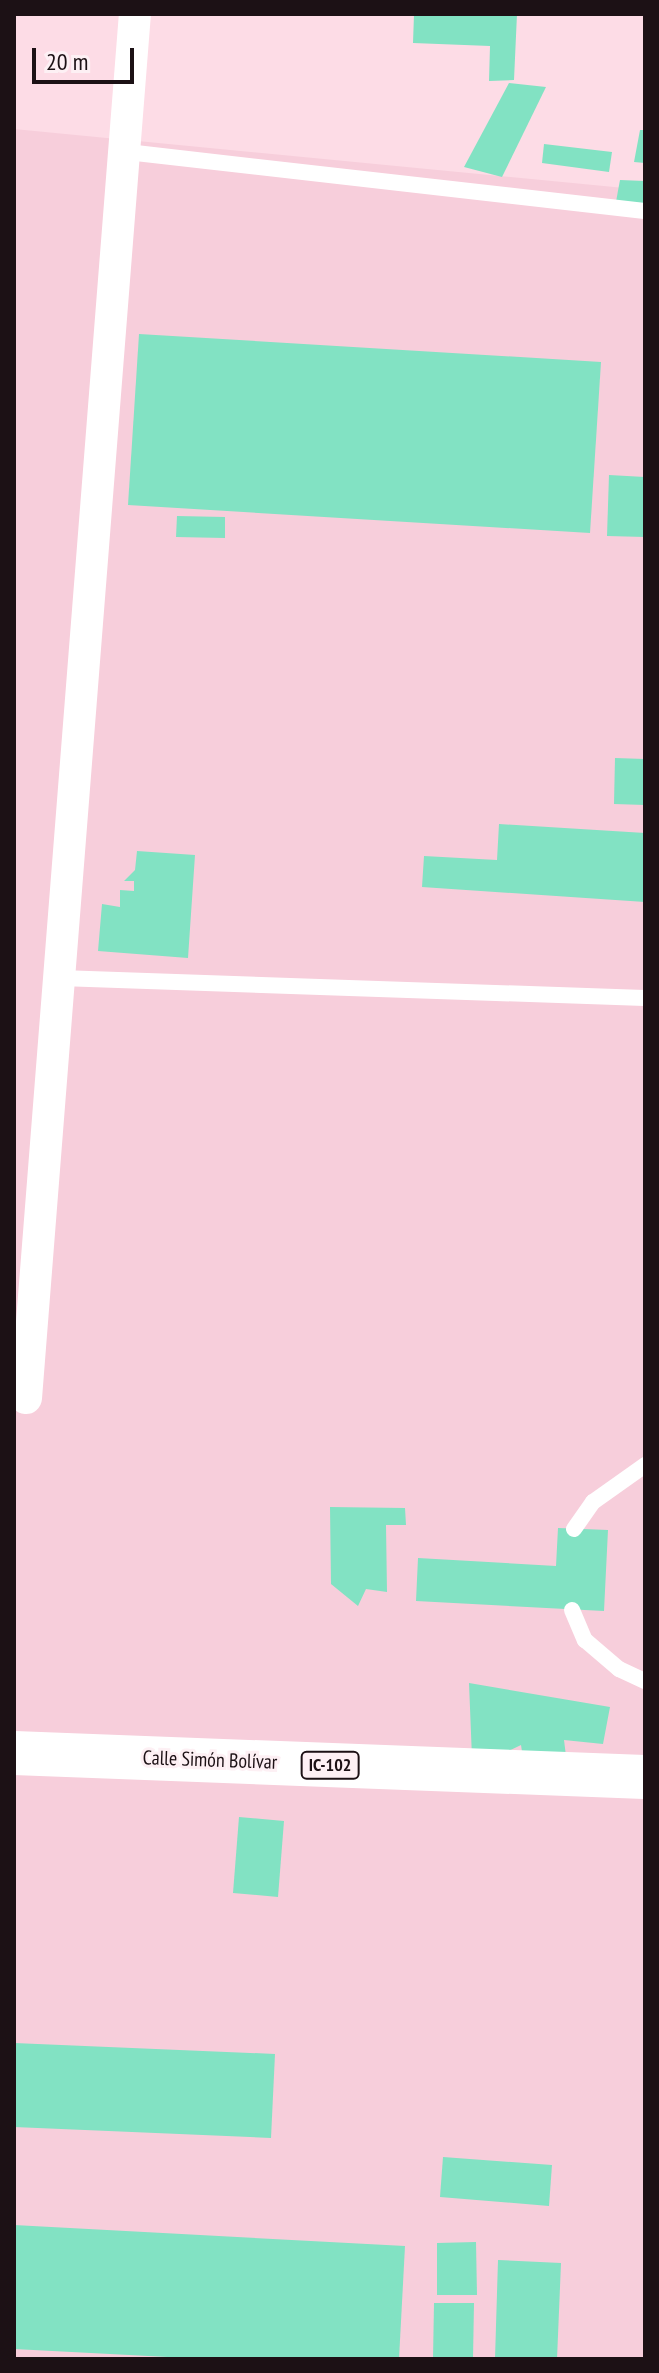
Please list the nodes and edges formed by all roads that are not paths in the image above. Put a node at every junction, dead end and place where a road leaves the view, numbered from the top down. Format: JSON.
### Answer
{"nodes":[{"id":1,"x":135,"y":14,"type":"edge"},
{"id":2,"x":127,"y":152,"type":"junction"},
{"id":3,"x":645,"y":211,"type":"edge"},
{"id":4,"x":60,"y":978,"type":"junction"},
{"id":5,"x":645,"y":998,"type":"edge"},
{"id":6,"x":26,"y":1398,"type":"dead end"},
{"id":7,"x":645,"y":1465,"type":"edge"},
{"id":8,"x":574,"y":1529,"type":"dead end"},
{"id":9,"x":572,"y":1610,"type":"dead end"},
{"id":10,"x":645,"y":1681,"type":"edge"},
{"id":11,"x":14,"y":1753,"type":"edge"},
{"id":12,"x":645,"y":1777,"type":"edge"}],
"edges":[{"from":1,"to":2,"type":"street"},
{"from":2,"to":3,"type":"lane"},
{"from":2,"to":4,"type":"street"},
{"from":4,"to":5,"type":"lane"},
{"from":4,"to":6,"type":"street"},
{"from":7,"to":8,"type":"lane"},
{"from":9,"to":10,"type":"lane"},
{"from":11,"to":12,"type":"main road","name":"Calle Simón Bolívar","number":"IC-102"}]}
